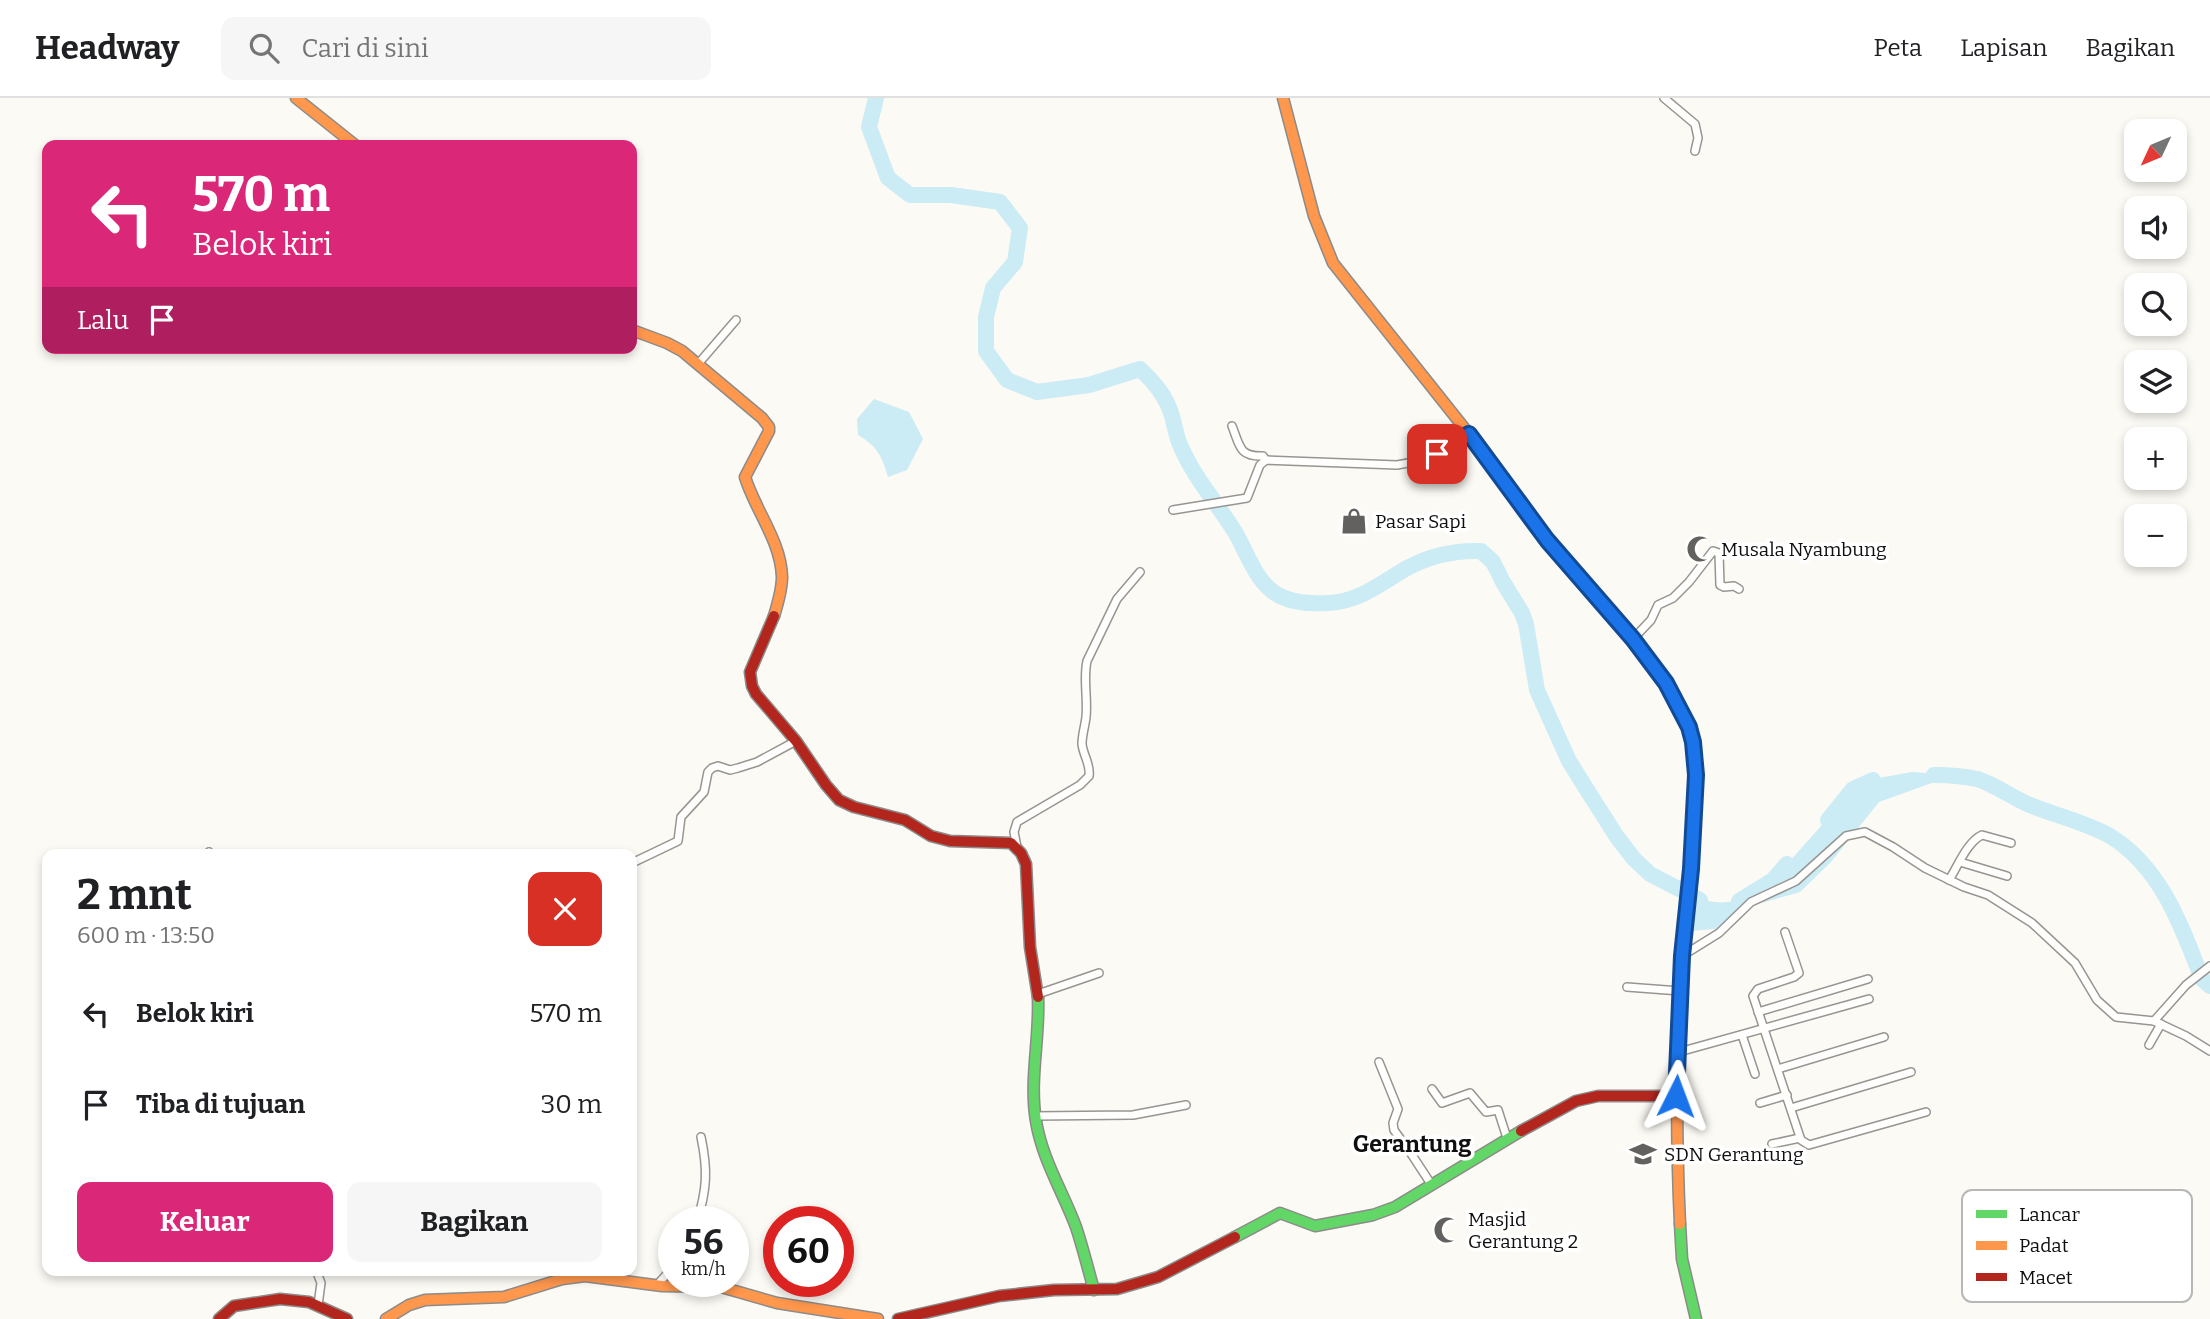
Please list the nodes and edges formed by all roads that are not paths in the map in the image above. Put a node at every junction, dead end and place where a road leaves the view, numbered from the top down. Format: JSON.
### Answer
{"nodes":[{"id":1,"x":296,"y":98,"type":"edge"},
{"id":2,"x":1283,"y":98,"type":"edge"},
{"id":3,"x":1664,"y":98,"type":"edge"},
{"id":4,"x":349,"y":140,"type":"edge"},
{"id":5,"x":1695,"y":151,"type":"dead end"},
{"id":6,"x":736,"y":320,"type":"dead end"},
{"id":7,"x":637,"y":332,"type":"edge"},
{"id":8,"x":698,"y":364,"type":"junction"},
{"id":9,"x":1232,"y":426,"type":"dead end"},
{"id":10,"x":1469,"y":434,"type":"junction"},
{"id":11,"x":1266,"y":460,"type":"junction"},
{"id":12,"x":1173,"y":510,"type":"dead end"},
{"id":13,"x":1140,"y":572,"type":"dead end"},
{"id":14,"x":1739,"y":589,"type":"dead end"},
{"id":15,"x":1633,"y":639,"type":"junction"},
{"id":16,"x":796,"y":741,"type":"junction"},
{"id":17,"x":2011,"y":843,"type":"dead end"},
{"id":18,"x":1017,"y":847,"type":"junction"},
{"id":19,"x":637,"y":861,"type":"edge"},
{"id":20,"x":1961,"y":862,"type":"junction"},
{"id":21,"x":2007,"y":876,"type":"dead end"},
{"id":22,"x":1949,"y":880,"type":"junction"},
{"id":23,"x":1785,"y":932,"type":"dead end"},
{"id":24,"x":1682,"y":956,"type":"junction"},
{"id":25,"x":2210,"y":966,"type":"edge"},
{"id":26,"x":1099,"y":973,"type":"dead end"},
{"id":27,"x":1868,"y":979,"type":"dead end"},
{"id":28,"x":1627,"y":987,"type":"dead end"},
{"id":29,"x":1680,"y":991,"type":"junction"},
{"id":30,"x":1038,"y":995,"type":"junction"},
{"id":31,"x":1869,"y":999,"type":"dead end"},
{"id":32,"x":1758,"y":1012,"type":"junction"},
{"id":33,"x":2157,"y":1023,"type":"junction"},
{"id":34,"x":1763,"y":1028,"type":"junction"},
{"id":35,"x":1742,"y":1035,"type":"junction"},
{"id":36,"x":1884,"y":1037,"type":"dead end"},
{"id":37,"x":2150,"y":1045,"type":"dead end"},
{"id":38,"x":2210,"y":1051,"type":"edge"},
{"id":39,"x":1678,"y":1052,"type":"junction"},
{"id":40,"x":1378,"y":1062,"type":"dead end"},
{"id":41,"x":1778,"y":1069,"type":"junction"},
{"id":42,"x":1911,"y":1072,"type":"dead end"},
{"id":43,"x":1755,"y":1074,"type":"dead end"},
{"id":44,"x":1432,"y":1089,"type":"dead end"},
{"id":45,"x":1787,"y":1095,"type":"junction"},
{"id":46,"x":1676,"y":1096,"type":"junction"},
{"id":47,"x":1760,"y":1103,"type":"dead end"},
{"id":48,"x":1186,"y":1105,"type":"dead end"},
{"id":49,"x":1791,"y":1108,"type":"junction"},
{"id":50,"x":1926,"y":1112,"type":"dead end"},
{"id":51,"x":1035,"y":1116,"type":"junction"},
{"id":52,"x":701,"y":1137,"type":"dead end"},
{"id":53,"x":1507,"y":1138,"type":"junction"},
{"id":54,"x":1800,"y":1138,"type":"junction"},
{"id":55,"x":1772,"y":1144,"type":"dead end"},
{"id":56,"x":1431,"y":1184,"type":"junction"},
{"id":57,"x":700,"y":1206,"type":"edge"},
{"id":58,"x":318,"y":1276,"type":"edge"},
{"id":59,"x":657,"y":1285,"type":"joint"},
{"id":60,"x":1094,"y":1290,"type":"junction"},
{"id":61,"x":317,"y":1305,"type":"junction"},
{"id":62,"x":219,"y":1319,"type":"edge"},
{"id":63,"x":347,"y":1319,"type":"edge"},
{"id":64,"x":386,"y":1319,"type":"edge"},
{"id":65,"x":878,"y":1319,"type":"edge"},
{"id":66,"x":898,"y":1319,"type":"edge"},
{"id":67,"x":1696,"y":1319,"type":"edge"}],
"edges":[{"from":1,"to":4,"type":"street"},
{"from":2,"to":10,"type":"street"},
{"from":3,"to":5,"type":"street"},
{"from":6,"to":8,"type":"street"},
{"from":7,"to":8,"type":"street"},
{"from":8,"to":16,"type":"street"},
{"from":9,"to":11,"type":"street"},
{"from":10,"to":11,"type":"street"},
{"from":10,"to":15,"type":"street"},
{"from":11,"to":12,"type":"street"},
{"from":13,"to":18,"type":"street"},
{"from":14,"to":15,"type":"street"},
{"from":15,"to":24,"type":"street"},
{"from":16,"to":18,"type":"street"},
{"from":16,"to":19,"type":"street"},
{"from":17,"to":20,"type":"street"},
{"from":18,"to":30,"type":"street"},
{"from":20,"to":21,"type":"street"},
{"from":20,"to":22,"type":"street"},
{"from":22,"to":24,"type":"street"},
{"from":22,"to":33,"type":"street"},
{"from":23,"to":32,"type":"street"},
{"from":24,"to":29,"type":"street"},
{"from":25,"to":33,"type":"street"},
{"from":26,"to":30,"type":"street"},
{"from":27,"to":32,"type":"street"},
{"from":28,"to":29,"type":"street"},
{"from":29,"to":39,"type":"street"},
{"from":30,"to":51,"type":"street"},
{"from":31,"to":34,"type":"street"},
{"from":32,"to":34,"type":"street"},
{"from":33,"to":37,"type":"street"},
{"from":33,"to":38,"type":"street"},
{"from":34,"to":35,"type":"street"},
{"from":34,"to":41,"type":"street"},
{"from":35,"to":39,"type":"street"},
{"from":35,"to":43,"type":"street"},
{"from":36,"to":41,"type":"street"},
{"from":39,"to":46,"type":"street"},
{"from":40,"to":56,"type":"street"},
{"from":41,"to":45,"type":"street"},
{"from":42,"to":49,"type":"street"},
{"from":44,"to":53,"type":"street"},
{"from":45,"to":47,"type":"street"},
{"from":45,"to":49,"type":"street"},
{"from":46,"to":53,"type":"street"},
{"from":46,"to":67,"type":"street"},
{"from":48,"to":51,"type":"street"},
{"from":49,"to":54,"type":"street"},
{"from":50,"to":54,"type":"street"},
{"from":51,"to":60,"type":"street"},
{"from":52,"to":57,"type":"street"},
{"from":53,"to":56,"type":"street"},
{"from":54,"to":55,"type":"street"},
{"from":56,"to":60,"type":"street"},
{"from":58,"to":61,"type":"street"},
{"from":59,"to":64,"type":"street"},
{"from":59,"to":65,"type":"street"},
{"from":60,"to":66,"type":"street"},
{"from":61,"to":62,"type":"street"},
{"from":61,"to":63,"type":"street"}]}
